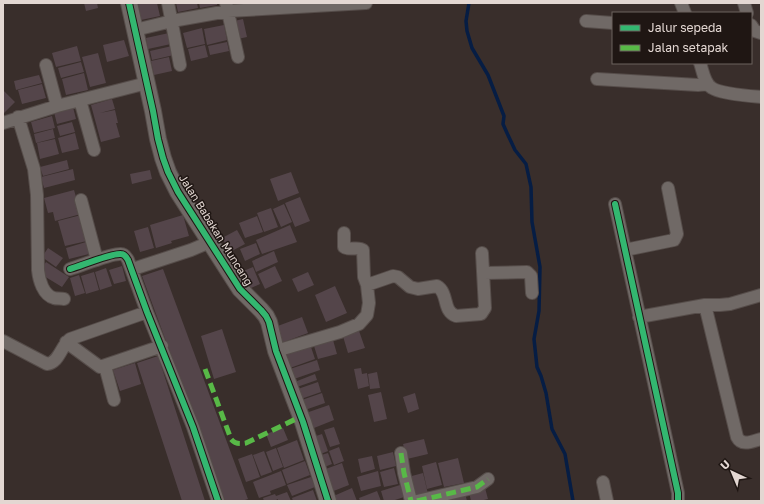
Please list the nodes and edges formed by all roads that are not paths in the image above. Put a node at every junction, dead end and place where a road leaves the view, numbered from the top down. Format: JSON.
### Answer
{"nodes":[{"id":1,"x":129,"y":3,"type":"edge"},
{"id":2,"x":168,"y":3,"type":"edge"},
{"id":3,"x":366,"y":3,"type":"edge"},
{"id":4,"x":227,"y":7,"type":"edge"},
{"id":5,"x":172,"y":21,"type":"junction"},
{"id":6,"x":586,"y":21,"type":"dead end"},
{"id":7,"x":612,"y":22,"type":"edge"},
{"id":8,"x":752,"y":27,"type":"edge"},
{"id":9,"x":135,"y":30,"type":"junction"},
{"id":10,"x":761,"y":34,"type":"edge"},
{"id":11,"x":238,"y":57,"type":"dead end"},
{"id":12,"x":700,"y":64,"type":"edge"},
{"id":13,"x":46,"y":65,"type":"dead end"},
{"id":14,"x":180,"y":65,"type":"dead end"},
{"id":15,"x":597,"y":79,"type":"dead end"},
{"id":16,"x":147,"y":83,"type":"junction"},
{"id":17,"x":708,"y":84,"type":"junction"},
{"id":18,"x":761,"y":97,"type":"edge"},
{"id":19,"x":80,"y":100,"type":"junction"},
{"id":20,"x":57,"y":106,"type":"junction"},
{"id":21,"x":18,"y":117,"type":"junction"},
{"id":22,"x":3,"y":122,"type":"edge"},
{"id":23,"x":94,"y":150,"type":"dead end"},
{"id":24,"x":668,"y":188,"type":"dead end"},
{"id":25,"x":81,"y":200,"type":"dead end"},
{"id":26,"x":615,"y":204,"type":"dead end"},
{"id":27,"x":344,"y":233,"type":"dead end"},
{"id":28,"x":210,"y":242,"type":"junction"},
{"id":29,"x":625,"y":250,"type":"junction"},
{"id":30,"x":482,"y":253,"type":"dead end"},
{"id":31,"x":97,"y":260,"type":"junction"},
{"id":32,"x":132,"y":269,"type":"junction"},
{"id":33,"x":70,"y":270,"type":"dead end"},
{"id":34,"x":484,"y":273,"type":"junction"},
{"id":35,"x":367,"y":285,"type":"junction"},
{"id":36,"x":532,"y":293,"type":"dead end"},
{"id":37,"x":761,"y":295,"type":"edge"},
{"id":38,"x":64,"y":299,"type":"dead end"},
{"id":39,"x":705,"y":305,"type":"junction"},
{"id":40,"x":147,"y":312,"type":"junction"},
{"id":41,"x":639,"y":317,"type":"junction"},
{"id":42,"x":3,"y":341,"type":"edge"},
{"id":43,"x":66,"y":342,"type":"junction"},
{"id":44,"x":162,"y":346,"type":"junction"},
{"id":45,"x":276,"y":351,"type":"junction"},
{"id":46,"x":105,"y":366,"type":"junction"},
{"id":47,"x":114,"y":400,"type":"dead end"},
{"id":48,"x":761,"y":439,"type":"edge"},
{"id":49,"x":401,"y":453,"type":"dead end"},
{"id":50,"x":488,"y":479,"type":"dead end"},
{"id":51,"x":603,"y":482,"type":"dead end"},
{"id":52,"x":218,"y":501,"type":"edge"},
{"id":53,"x":328,"y":501,"type":"edge"},
{"id":54,"x":411,"y":501,"type":"edge"},
{"id":55,"x":417,"y":501,"type":"edge"},
{"id":56,"x":607,"y":501,"type":"edge"},
{"id":57,"x":678,"y":501,"type":"edge"}],
"edges":[{"from":1,"to":9,"type":"street","name":"Jalan Babakan Muncang"},
{"from":2,"to":5,"type":"street"},
{"from":3,"to":4,"type":"street"},
{"from":4,"to":5,"type":"street"},
{"from":4,"to":11,"type":"street"},
{"from":5,"to":9,"type":"street"},
{"from":5,"to":14,"type":"street"},
{"from":6,"to":7,"type":"street"},
{"from":8,"to":10,"type":"street"},
{"from":9,"to":16,"type":"street","name":"Jalan Babakan Muncang"},
{"from":12,"to":17,"type":"street"},
{"from":13,"to":20,"type":"street"},
{"from":15,"to":17,"type":"street"},
{"from":16,"to":19,"type":"street"},
{"from":16,"to":28,"type":"street","name":"Jalan Babakan Muncang"},
{"from":17,"to":18,"type":"street"},
{"from":19,"to":20,"type":"street"},
{"from":19,"to":23,"type":"street"},
{"from":20,"to":21,"type":"street"},
{"from":21,"to":22,"type":"street"},
{"from":21,"to":38,"type":"street"},
{"from":24,"to":29,"type":"street"},
{"from":25,"to":31,"type":"street"},
{"from":26,"to":29,"type":"street"},
{"from":27,"to":35,"type":"street"},
{"from":28,"to":32,"type":"street"},
{"from":28,"to":45,"type":"street","name":"Jalan Babakan Muncang"},
{"from":29,"to":41,"type":"street"},
{"from":30,"to":34,"type":"street"},
{"from":31,"to":32,"type":"street"},
{"from":31,"to":33,"type":"street"},
{"from":32,"to":40,"type":"street"},
{"from":34,"to":35,"type":"street"},
{"from":34,"to":36,"type":"street"},
{"from":35,"to":45,"type":"street"},
{"from":37,"to":39,"type":"street"},
{"from":39,"to":41,"type":"street"},
{"from":39,"to":48,"type":"street"},
{"from":40,"to":43,"type":"street"},
{"from":40,"to":44,"type":"street"},
{"from":41,"to":57,"type":"street"},
{"from":42,"to":43,"type":"street"},
{"from":43,"to":46,"type":"street"},
{"from":44,"to":46,"type":"street"},
{"from":44,"to":52,"type":"street"},
{"from":45,"to":53,"type":"street","name":"Jalan Babakan Muncang"},
{"from":46,"to":47,"type":"street"},
{"from":49,"to":54,"type":"street"},
{"from":50,"to":55,"type":"street"},
{"from":51,"to":56,"type":"street"}]}
